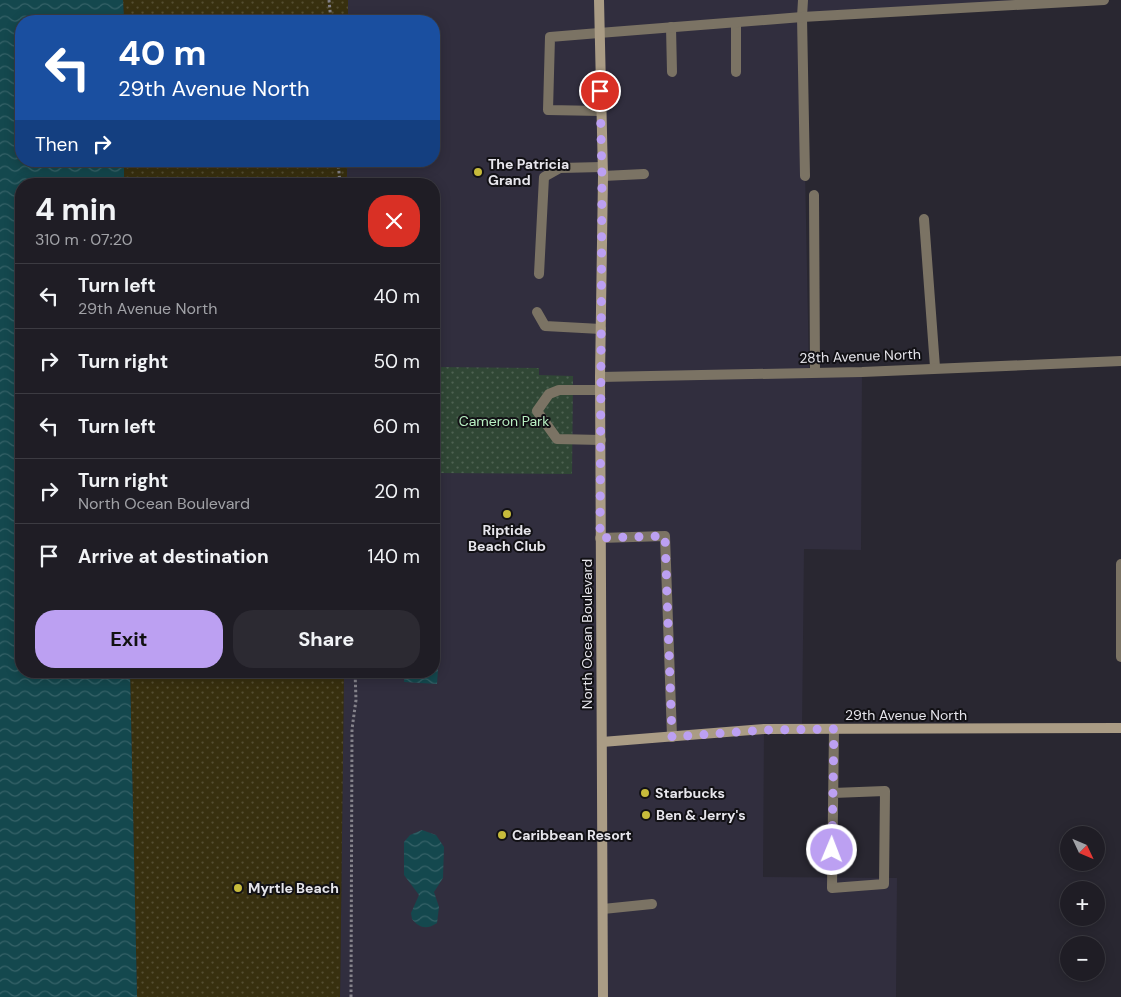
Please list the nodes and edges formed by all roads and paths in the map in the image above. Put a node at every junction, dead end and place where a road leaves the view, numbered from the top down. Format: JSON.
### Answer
{"nodes":[{"id":1,"x":329,"y":0,"type":"edge"},
{"id":2,"x":599,"y":0,"type":"edge"},
{"id":3,"x":803,"y":0,"type":"edge"},
{"id":4,"x":1104,"y":0,"type":"edge"},
{"id":5,"x":1035,"y":2,"type":"edge"},
{"id":6,"x":330,"y":15,"type":"edge"},
{"id":7,"x":802,"y":17,"type":"junction"},
{"id":8,"x":736,"y":22,"type":"junction"},
{"id":9,"x":671,"y":28,"type":"junction"},
{"id":10,"x":599,"y":33,"type":"junction"},
{"id":11,"x":672,"y":72,"type":"dead end"},
{"id":12,"x":736,"y":72,"type":"dead end"},
{"id":13,"x":601,"y":111,"type":"junction"},
{"id":14,"x":602,"y":171,"type":"junction"},
{"id":15,"x":644,"y":174,"type":"dead end"},
{"id":16,"x":805,"y":176,"type":"dead end"},
{"id":17,"x":814,"y":195,"type":"dead end"},
{"id":18,"x":924,"y":219,"type":"dead end"},
{"id":19,"x":539,"y":274,"type":"dead end"},
{"id":20,"x":537,"y":312,"type":"dead end"},
{"id":21,"x":601,"y":330,"type":"junction"},
{"id":22,"x":1121,"y":361,"type":"edge"},
{"id":23,"x":934,"y":367,"type":"junction"},
{"id":24,"x":815,"y":372,"type":"junction"},
{"id":25,"x":600,"y":377,"type":"junction"},
{"id":26,"x":600,"y":390,"type":"junction"},
{"id":27,"x":601,"y":440,"type":"junction"},
{"id":28,"x":600,"y":538,"type":"junction"},
{"id":29,"x":1121,"y":564,"type":"edge"},
{"id":30,"x":1121,"y":657,"type":"edge"},
{"id":31,"x":355,"y":678,"type":"edge"},
{"id":32,"x":1121,"y":728,"type":"edge"},
{"id":33,"x":834,"y":729,"type":"junction"},
{"id":34,"x":672,"y":737,"type":"junction"},
{"id":35,"x":602,"y":742,"type":"junction"},
{"id":36,"x":833,"y":793,"type":"junction"},
{"id":37,"x":652,"y":904,"type":"dead end"},
{"id":38,"x":603,"y":908,"type":"junction"},
{"id":39,"x":351,"y":997,"type":"edge"},
{"id":40,"x":603,"y":997,"type":"edge"}],
"edges":[{"from":1,"to":6,"type":"path"},
{"from":2,"to":10,"type":"main road","name":"North Ocean Boulevard"},
{"from":3,"to":7,"type":"street"},
{"from":4,"to":5,"type":"street"},
{"from":5,"to":7,"type":"street"},
{"from":7,"to":8,"type":"street"},
{"from":7,"to":16,"type":"street"},
{"from":8,"to":9,"type":"street"},
{"from":8,"to":12,"type":"street"},
{"from":9,"to":10,"type":"street"},
{"from":9,"to":11,"type":"street"},
{"from":10,"to":13,"type":"main road","name":"North Ocean Boulevard"},
{"from":10,"to":13,"type":"street"},
{"from":13,"to":14,"type":"main road","name":"North Ocean Boulevard"},
{"from":14,"to":15,"type":"street"},
{"from":14,"to":19,"type":"street"},
{"from":14,"to":21,"type":"main road","name":"North Ocean Boulevard"},
{"from":17,"to":24,"type":"street"},
{"from":18,"to":23,"type":"street"},
{"from":20,"to":21,"type":"street"},
{"from":21,"to":25,"type":"main road","name":"North Ocean Boulevard"},
{"from":22,"to":23,"type":"street","name":"28th Avenue North"},
{"from":23,"to":24,"type":"street","name":"28th Avenue North"},
{"from":24,"to":25,"type":"street","name":"28th Avenue North"},
{"from":25,"to":26,"type":"main road","name":"North Ocean Boulevard"},
{"from":26,"to":27,"type":"main road","name":"North Ocean Boulevard"},
{"from":26,"to":27,"type":"street"},
{"from":27,"to":28,"type":"main road","name":"North Ocean Boulevard"},
{"from":28,"to":34,"type":"street"},
{"from":28,"to":35,"type":"main road","name":"North Ocean Boulevard"},
{"from":29,"to":30,"type":"street"},
{"from":31,"to":39,"type":"path"},
{"from":32,"to":33,"type":"main road","name":"29th Avenue North"},
{"from":33,"to":34,"type":"main road","name":"29th Avenue North"},
{"from":33,"to":36,"type":"street"},
{"from":34,"to":35,"type":"main road","name":"29th Avenue North"},
{"from":35,"to":38,"type":"main road","name":"North Ocean Boulevard"},
{"from":36,"to":36,"type":"street"},
{"from":37,"to":38,"type":"street"},
{"from":38,"to":40,"type":"main road","name":"North Ocean Boulevard"}]}
